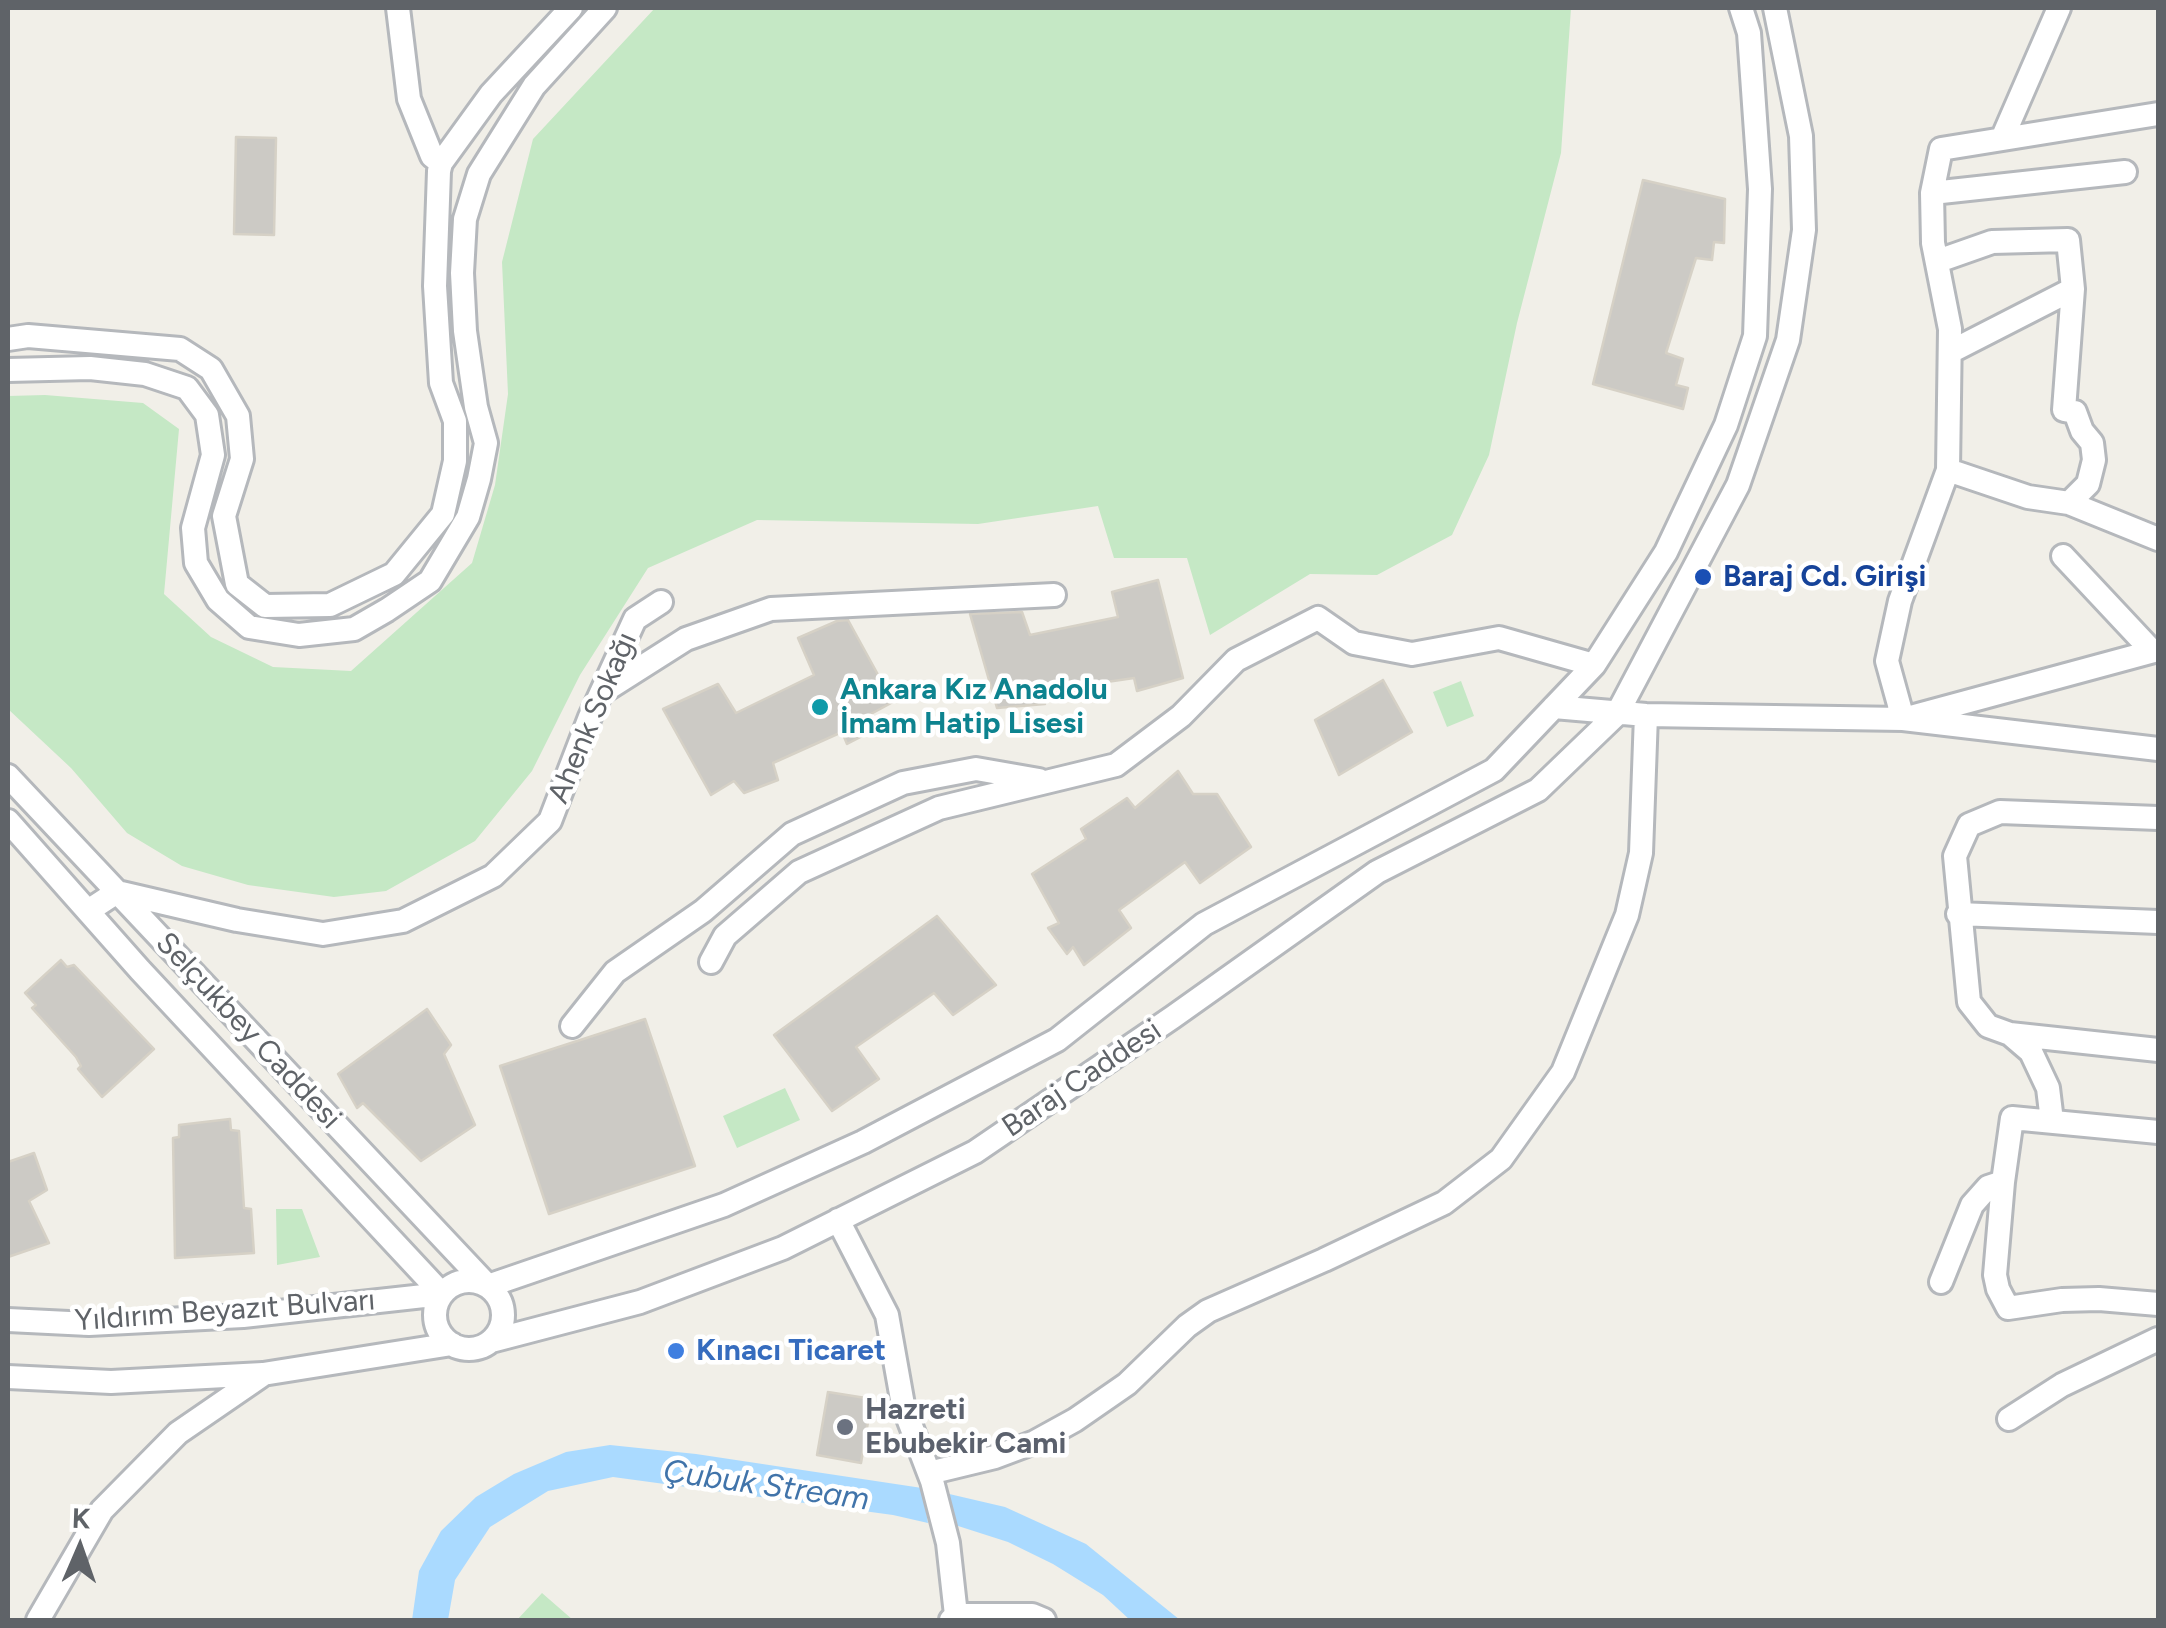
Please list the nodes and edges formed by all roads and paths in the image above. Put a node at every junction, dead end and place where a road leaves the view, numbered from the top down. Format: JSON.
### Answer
{"nodes":[{"id":1,"x":398,"y":8,"type":"edge"},
{"id":2,"x":571,"y":8,"type":"edge"},
{"id":3,"x":606,"y":8,"type":"edge"},
{"id":4,"x":1741,"y":8,"type":"edge"},
{"id":5,"x":1775,"y":8,"type":"edge"},
{"id":6,"x":2059,"y":8,"type":"edge"},
{"id":7,"x":2158,"y":114,"type":"edge"},
{"id":8,"x":2002,"y":140,"type":"junction"},
{"id":9,"x":441,"y":163,"type":"junction"},
{"id":10,"x":2126,"y":172,"type":"dead end"},
{"id":11,"x":1932,"y":193,"type":"junction"},
{"id":12,"x":1938,"y":261,"type":"junction"},
{"id":13,"x":2073,"y":288,"type":"junction"},
{"id":14,"x":8,"y":340,"type":"edge"},
{"id":15,"x":1950,"y":352,"type":"junction"},
{"id":16,"x":8,"y":370,"type":"edge"},
{"id":17,"x":1948,"y":470,"type":"junction"},
{"id":18,"x":2069,"y":503,"type":"junction"},
{"id":19,"x":2158,"y":539,"type":"edge"},
{"id":20,"x":2063,"y":556,"type":"dead end"},
{"id":21,"x":1054,"y":595,"type":"dead end"},
{"id":22,"x":661,"y":602,"type":"dead end"},
{"id":23,"x":2155,"y":651,"type":"edge"},
{"id":24,"x":1594,"y":665,"type":"junction"},
{"id":25,"x":601,"y":693,"type":"junction"},
{"id":26,"x":1554,"y":707,"type":"junction"},
{"id":27,"x":1617,"y":714,"type":"junction"},
{"id":28,"x":1646,"y":716,"type":"junction"},
{"id":29,"x":1903,"y":719,"type":"junction"},
{"id":30,"x":2158,"y":749,"type":"edge"},
{"id":31,"x":8,"y":776,"type":"edge"},
{"id":32,"x":1048,"y":782,"type":"junction"},
{"id":33,"x":2158,"y":818,"type":"edge"},
{"id":34,"x":8,"y":821,"type":"edge"},
{"id":35,"x":117,"y":892,"type":"junction"},
{"id":36,"x":88,"y":911,"type":"junction"},
{"id":37,"x":1958,"y":914,"type":"junction"},
{"id":38,"x":2158,"y":922,"type":"edge"},
{"id":39,"x":712,"y":962,"type":"dead end"},
{"id":40,"x":572,"y":1026,"type":"dead end"},
{"id":41,"x":2010,"y":1034,"type":"junction"},
{"id":42,"x":2158,"y":1050,"type":"edge"},
{"id":43,"x":2052,"y":1121,"type":"junction"},
{"id":44,"x":2158,"y":1132,"type":"edge"},
{"id":45,"x":2002,"y":1182,"type":"junction"},
{"id":46,"x":838,"y":1220,"type":"junction"},
{"id":47,"x":1941,"y":1282,"type":"dead end"},
{"id":48,"x":488,"y":1286,"type":"junction"},
{"id":49,"x":442,"y":1294,"type":"junction"},
{"id":50,"x":2158,"y":1304,"type":"edge"},
{"id":51,"x":8,"y":1320,"type":"edge"},
{"id":52,"x":2158,"y":1340,"type":"edge"},
{"id":53,"x":491,"y":1341,"type":"junction"},
{"id":54,"x":452,"y":1344,"type":"junction"},
{"id":55,"x":263,"y":1374,"type":"junction"},
{"id":56,"x":8,"y":1378,"type":"edge"},
{"id":57,"x":2009,"y":1418,"type":"dead end"},
{"id":58,"x":930,"y":1477,"type":"junction"},
{"id":59,"x":953,"y":1618,"type":"edge"},
{"id":60,"x":38,"y":1620,"type":"edge"},
{"id":61,"x":1044,"y":1620,"type":"edge"}],
"edges":[{"from":1,"to":9,"type":"street"},
{"from":2,"to":9,"type":"street"},
{"from":3,"to":16,"type":"street"},
{"from":4,"to":24,"type":"street"},
{"from":5,"to":27,"type":"street"},
{"from":6,"to":8,"type":"street"},
{"from":7,"to":8,"type":"street"},
{"from":8,"to":11,"type":"street"},
{"from":9,"to":14,"type":"street"},
{"from":10,"to":11,"type":"street"},
{"from":11,"to":12,"type":"street"},
{"from":12,"to":13,"type":"street"},
{"from":12,"to":15,"type":"street"},
{"from":13,"to":15,"type":"street"},
{"from":13,"to":18,"type":"street"},
{"from":15,"to":17,"type":"street"},
{"from":17,"to":18,"type":"street"},
{"from":17,"to":29,"type":"street"},
{"from":18,"to":19,"type":"street"},
{"from":20,"to":23,"type":"street"},
{"from":21,"to":25,"type":"street"},
{"from":22,"to":25,"type":"street","name":"Ahenk Sokağı"},
{"from":23,"to":29,"type":"street"},
{"from":24,"to":26,"type":"street"},
{"from":24,"to":32,"type":"street"},
{"from":25,"to":35,"type":"street","name":"Ahenk Sokağı"},
{"from":26,"to":27,"type":"street"},
{"from":26,"to":48,"type":"street","name":"Baraj Caddesi"},
{"from":27,"to":28,"type":"street"},
{"from":27,"to":46,"type":"street","name":"Baraj Caddesi"},
{"from":28,"to":29,"type":"street"},
{"from":28,"to":58,"type":"street"},
{"from":29,"to":30,"type":"street"},
{"from":31,"to":35,"type":"street","name":"Selçukbey Caddesi"},
{"from":32,"to":39,"type":"street"},
{"from":32,"to":40,"type":"street"},
{"from":33,"to":37,"type":"street"},
{"from":34,"to":36,"type":"street","name":"Selçukbey Caddesi"},
{"from":35,"to":36,"type":"street"},
{"from":35,"to":48,"type":"street","name":"Selçukbey Caddesi"},
{"from":36,"to":49,"type":"street","name":"Selçukbey Caddesi"},
{"from":37,"to":38,"type":"street"},
{"from":37,"to":41,"type":"street"},
{"from":41,"to":42,"type":"street"},
{"from":41,"to":43,"type":"street"},
{"from":43,"to":44,"type":"street"},
{"from":43,"to":45,"type":"street"},
{"from":45,"to":47,"type":"street"},
{"from":45,"to":50,"type":"street"},
{"from":46,"to":53,"type":"street","name":"Baraj Caddesi"},
{"from":46,"to":58,"type":"street"},
{"from":48,"to":49,"type":"street"},
{"from":48,"to":53,"type":"street"},
{"from":49,"to":51,"type":"street","name":"Yıldırım Beyazıt Bulvarı"},
{"from":49,"to":54,"type":"street"},
{"from":52,"to":57,"type":"street"},
{"from":53,"to":54,"type":"street"},
{"from":54,"to":55,"type":"street","name":"Yıldırım Beyazıt Bulvarı"},
{"from":55,"to":56,"type":"street","name":"Yıldırım Beyazıt Bulvarı"},
{"from":55,"to":60,"type":"street"},
{"from":58,"to":59,"type":"street"},
{"from":59,"to":61,"type":"street"}]}
